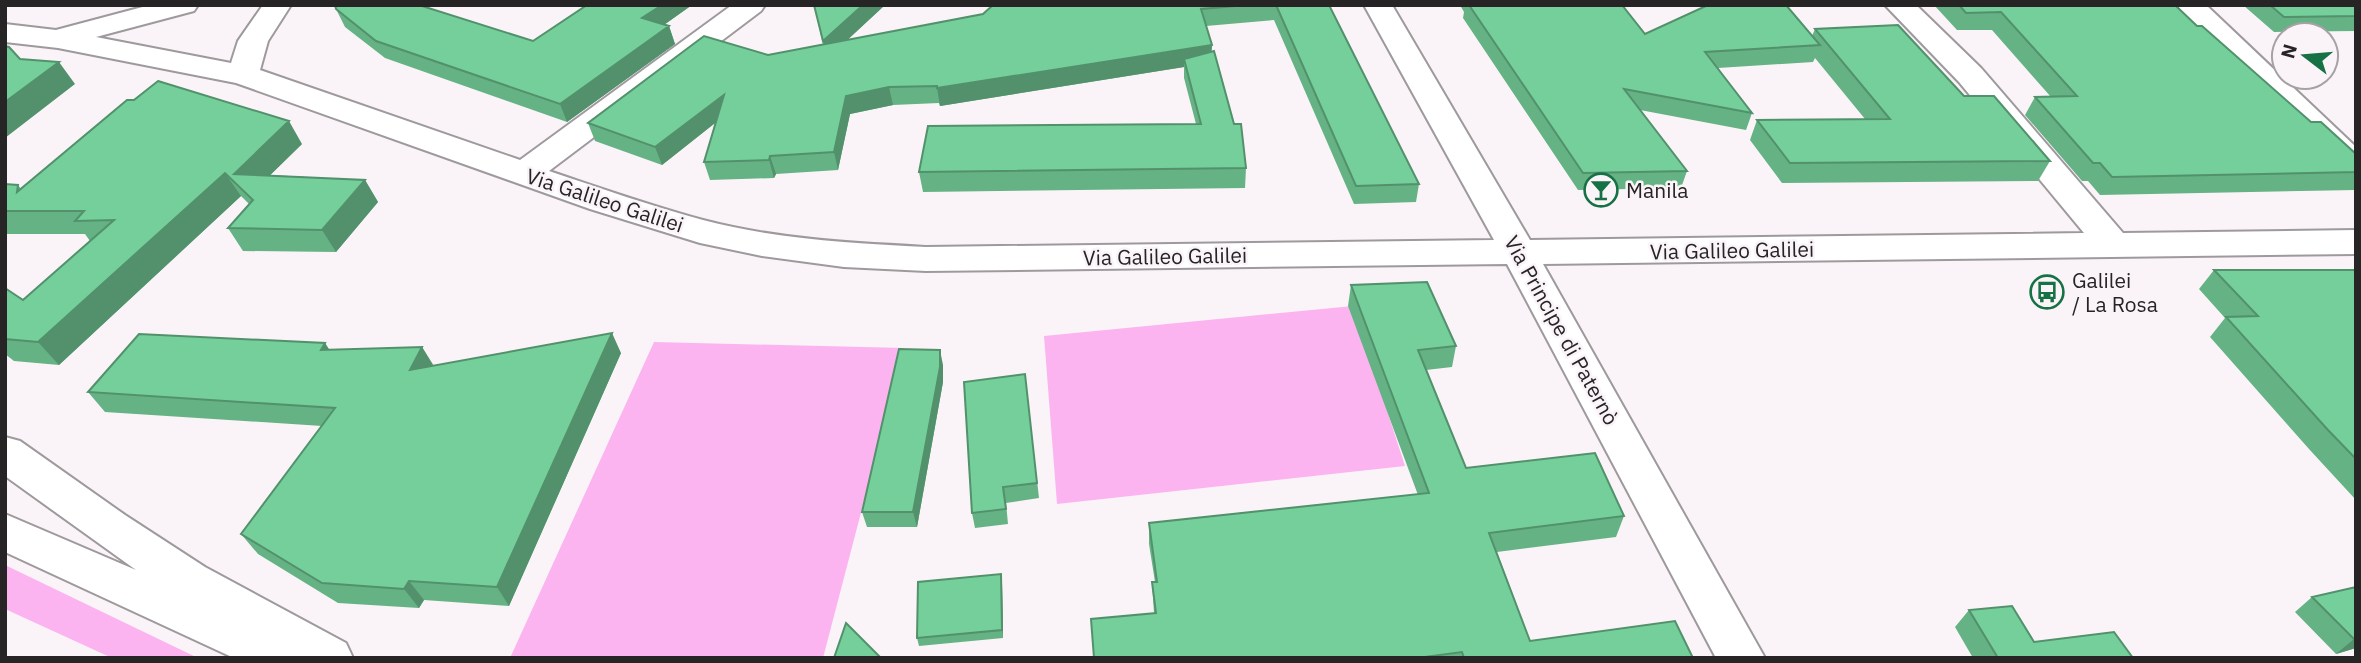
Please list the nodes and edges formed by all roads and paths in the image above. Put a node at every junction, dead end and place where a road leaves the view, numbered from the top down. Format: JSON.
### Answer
{"nodes":[{"id":1,"x":184,"y":5,"type":"edge"},
{"id":2,"x":277,"y":5,"type":"edge"},
{"id":3,"x":751,"y":5,"type":"edge"},
{"id":4,"x":1378,"y":5,"type":"edge"},
{"id":5,"x":1899,"y":5,"type":"edge"},
{"id":6,"x":2190,"y":5,"type":"edge"},
{"id":7,"x":5,"y":33,"type":"edge"},
{"id":8,"x":58,"y":39,"type":"junction"},
{"id":9,"x":243,"y":75,"type":"junction"},
{"id":10,"x":2356,"y":165,"type":"edge"},
{"id":11,"x":523,"y":174,"type":"junction"},
{"id":12,"x":2356,"y":242,"type":"edge"},
{"id":13,"x":2113,"y":245,"type":"junction"},
{"id":14,"x":1519,"y":252,"type":"junction"},
{"id":15,"x":5,"y":453,"type":"edge"},
{"id":16,"x":5,"y":532,"type":"edge"},
{"id":17,"x":283,"y":658,"type":"edge"},
{"id":18,"x":329,"y":658,"type":"edge"},
{"id":19,"x":1741,"y":658,"type":"edge"}],
"edges":[{"from":1,"to":8,"type":"street"},
{"from":2,"to":9,"type":"street"},
{"from":3,"to":11,"type":"street"},
{"from":4,"to":14,"type":"street","name":"Via Principe di Paternò"},
{"from":5,"to":13,"type":"street"},
{"from":6,"to":10,"type":"street"},
{"from":7,"to":8,"type":"street","name":"Via Galileo Galilei"},
{"from":8,"to":9,"type":"street","name":"Via Galileo Galilei"},
{"from":9,"to":11,"type":"street","name":"Via Galileo Galilei"},
{"from":11,"to":14,"type":"street","name":"Via Galileo Galilei"},
{"from":12,"to":13,"type":"street","name":"Via Galileo Galilei"},
{"from":13,"to":14,"type":"street","name":"Via Galileo Galilei"},
{"from":14,"to":19,"type":"street","name":"Via Principe di Paternò"},
{"from":15,"to":18,"type":"street"},
{"from":16,"to":17,"type":"street"}]}
